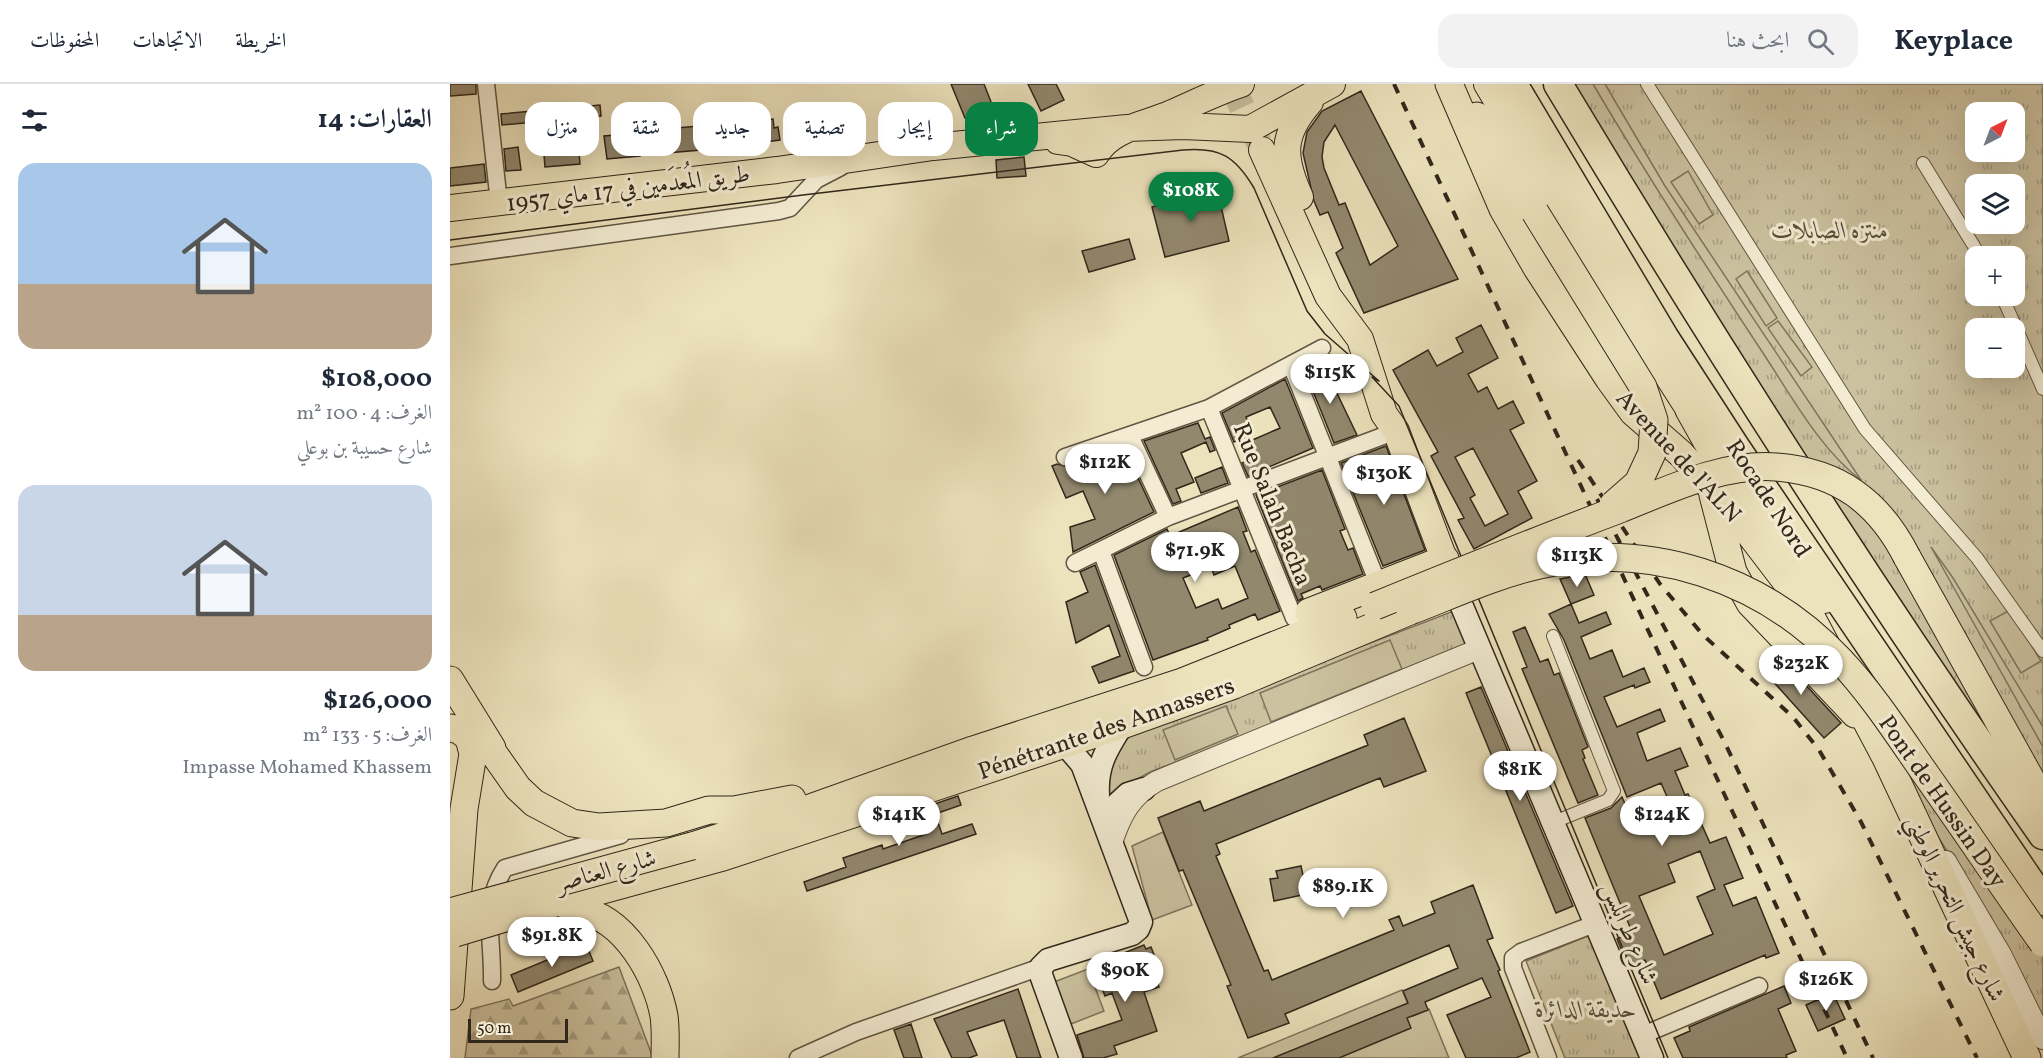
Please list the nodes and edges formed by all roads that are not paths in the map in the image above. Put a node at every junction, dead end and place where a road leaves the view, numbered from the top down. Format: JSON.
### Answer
{"nodes":[{"id":1,"x":486,"y":84,"type":"edge"},
{"id":2,"x":1197,"y":84,"type":"edge"},
{"id":3,"x":1241,"y":84,"type":"edge"},
{"id":4,"x":1449,"y":84,"type":"edge"},
{"id":5,"x":1457,"y":84,"type":"edge"},
{"id":6,"x":1487,"y":84,"type":"edge"},
{"id":7,"x":1512,"y":84,"type":"edge"},
{"id":8,"x":1558,"y":84,"type":"edge"},
{"id":9,"x":1647,"y":84,"type":"edge"},
{"id":10,"x":1324,"y":89,"type":"edge"},
{"id":11,"x":1170,"y":114,"type":"junction"},
{"id":12,"x":1127,"y":128,"type":"junction"},
{"id":13,"x":1262,"y":150,"type":"tunnel mouth"},
{"id":14,"x":867,"y":157,"type":"junction"},
{"id":15,"x":1923,"y":163,"type":"dead end"},
{"id":16,"x":500,"y":203,"type":"junction"},
{"id":17,"x":450,"y":208,"type":"edge"},
{"id":18,"x":1974,"y":246,"type":"edge"},
{"id":19,"x":450,"y":256,"type":"edge"},
{"id":20,"x":2006,"y":306,"type":"edge"},
{"id":21,"x":1360,"y":339,"type":"junction"},
{"id":22,"x":1323,"y":348,"type":"dead end"},
{"id":23,"x":1291,"y":365,"type":"junction"},
{"id":24,"x":2043,"y":389,"type":"edge"},
{"id":25,"x":1209,"y":408,"type":"junction"},
{"id":26,"x":1689,"y":410,"type":"junction"},
{"id":27,"x":1396,"y":430,"type":"junction"},
{"id":28,"x":1130,"y":436,"type":"junction"},
{"id":29,"x":1327,"y":455,"type":"junction"},
{"id":30,"x":1065,"y":457,"type":"dead end"},
{"id":31,"x":1240,"y":490,"type":"junction"},
{"id":32,"x":1712,"y":491,"type":"junction"},
{"id":33,"x":1168,"y":517,"type":"junction"},
{"id":34,"x":1559,"y":532,"type":"junction"},
{"id":35,"x":1101,"y":551,"type":"junction"},
{"id":36,"x":1445,"y":559,"type":"junction"},
{"id":37,"x":1075,"y":563,"type":"dead end"},
{"id":38,"x":1377,"y":596,"type":"junction"},
{"id":39,"x":1458,"y":597,"type":"joint"},
{"id":40,"x":1807,"y":609,"type":"junction"},
{"id":41,"x":1410,"y":611,"type":"joint"},
{"id":42,"x":1294,"y":618,"type":"junction"},
{"id":43,"x":1553,"y":636,"type":"dead end"},
{"id":44,"x":1479,"y":649,"type":"junction"},
{"id":45,"x":2043,"y":651,"type":"edge"},
{"id":46,"x":1144,"y":667,"type":"dead end"},
{"id":47,"x":450,"y":682,"type":"edge"},
{"id":48,"x":1910,"y":704,"type":"junction"},
{"id":49,"x":1122,"y":725,"type":"junction"},
{"id":50,"x":1868,"y":726,"type":"junction"},
{"id":51,"x":1066,"y":732,"type":"junction"},
{"id":52,"x":471,"y":744,"type":"edge"},
{"id":53,"x":1886,"y":758,"type":"junction"},
{"id":54,"x":450,"y":776,"type":"edge"},
{"id":55,"x":876,"y":783,"type":"junction"},
{"id":56,"x":1144,"y":789,"type":"junction"},
{"id":57,"x":2043,"y":801,"type":"edge"},
{"id":58,"x":1101,"y":813,"type":"junction"},
{"id":59,"x":1554,"y":822,"type":"junction"},
{"id":60,"x":666,"y":823,"type":"junction"},
{"id":61,"x":2043,"y":835,"type":"edge"},
{"id":62,"x":1112,"y":843,"type":"junction"},
{"id":63,"x":2043,"y":901,"type":"edge"},
{"id":64,"x":550,"y":909,"type":"junction"},
{"id":65,"x":1597,"y":923,"type":"junction"},
{"id":66,"x":452,"y":926,"type":"edge"},
{"id":67,"x":2043,"y":943,"type":"edge"},
{"id":68,"x":1041,"y":967,"type":"junction"},
{"id":69,"x":492,"y":981,"type":"dead end"},
{"id":70,"x":1759,"y":986,"type":"dead end"},
{"id":71,"x":450,"y":996,"type":"edge"},
{"id":72,"x":1643,"y":1035,"type":"junction"},
{"id":73,"x":2043,"y":1039,"type":"edge"},
{"id":74,"x":665,"y":1058,"type":"edge"},
{"id":75,"x":798,"y":1058,"type":"edge"},
{"id":76,"x":1071,"y":1058,"type":"edge"},
{"id":77,"x":1548,"y":1058,"type":"edge"},
{"id":78,"x":1652,"y":1058,"type":"edge"},
{"id":79,"x":2027,"y":1058,"type":"edge"}],
"edges":[{"from":1,"to":16,"type":"street"},
{"from":2,"to":11,"type":"main road"},
{"from":3,"to":11,"type":"main road"},
{"from":4,"to":32,"type":"highway","name":"Avenue de l'ALN"},
{"from":5,"to":34,"type":"highway","bridge":true},
{"from":6,"to":26,"type":"main road"},
{"from":7,"to":48,"type":"highway","name":"Rocade Nord"},
{"from":8,"to":61,"type":"highway","name":"Rocade Nord"},
{"from":9,"to":45,"type":"street"},
{"from":10,"to":12,"type":"main road"},
{"from":10,"to":21,"type":"main road"},
{"from":11,"to":12,"type":"main road"},
{"from":12,"to":14,"type":"main road","name":"طريق المُعدَمين في 17 ماي 1957"},
{"from":13,"to":21,"type":"main road"},
{"from":14,"to":16,"type":"main road","name":"طريق المُعدَمين في 17 ماي 1957"},
{"from":14,"to":19,"type":"street"},
{"from":15,"to":18,"type":"street"},
{"from":16,"to":17,"type":"main road","name":"طريق المُعدَمين في 17 ماي 1957"},
{"from":20,"to":24,"type":"street"},
{"from":21,"to":27,"type":"main road"},
{"from":22,"to":23,"type":"street"},
{"from":23,"to":25,"type":"street"},
{"from":23,"to":29,"type":"street"},
{"from":25,"to":28,"type":"street"},
{"from":25,"to":31,"type":"street","name":"Rue Salah Bacha"},
{"from":26,"to":40,"type":"highway"},
{"from":26,"to":48,"type":"main road"},
{"from":27,"to":29,"type":"street"},
{"from":27,"to":36,"type":"main road"},
{"from":28,"to":30,"type":"street"},
{"from":28,"to":33,"type":"street"},
{"from":29,"to":31,"type":"street"},
{"from":29,"to":38,"type":"street"},
{"from":31,"to":33,"type":"street"},
{"from":31,"to":42,"type":"street","name":"Rue Salah Bacha"},
{"from":32,"to":40,"type":"highway","name":"Avenue de l'ALN"},
{"from":32,"to":50,"type":"highway"},
{"from":33,"to":35,"type":"street"},
{"from":34,"to":38,"type":"highway","bridge":true},
{"from":34,"to":57,"type":"highway","bridge":true},
{"from":35,"to":37,"type":"street"},
{"from":35,"to":46,"type":"street"},
{"from":36,"to":38,"type":"highway"},
{"from":36,"to":39,"type":"main road"},
{"from":38,"to":42,"type":"highway"},
{"from":38,"to":51,"type":"highway"},
{"from":39,"to":44,"type":"main road","name":"شارع طرابلس"},
{"from":40,"to":50,"type":"highway","name":"Avenue de l'ALN"},
{"from":41,"to":49,"type":"highway","name":"Pénétrante des Annassers"},
{"from":41,"to":67,"type":"highway","name":"Pont de Hussin Day","bridge":true},
{"from":42,"to":51,"type":"highway"},
{"from":43,"to":59,"type":"street"},
{"from":44,"to":56,"type":"street"},
{"from":44,"to":59,"type":"main road","name":"شارع طرابلس"},
{"from":47,"to":52,"type":"highway"},
{"from":47,"to":52,"type":"highway"},
{"from":48,"to":63,"type":"highway","name":"Rocade Nord"},
{"from":49,"to":51,"type":"highway","name":"Pénétrante des Annassers"},
{"from":49,"to":58,"type":"main road"},
{"from":50,"to":53,"type":"highway","name":"Avenue de l'ALN"},
{"from":51,"to":55,"type":"highway"},
{"from":51,"to":58,"type":"main road"},
{"from":51,"to":64,"type":"highway","name":"Pénétrante des Annassers"},
{"from":52,"to":54,"type":"highway"},
{"from":52,"to":60,"type":"highway"},
{"from":52,"to":71,"type":"highway"},
{"from":53,"to":73,"type":"street"},
{"from":53,"to":79,"type":"highway","name":"شارع جيش التحرير الوطني"},
{"from":55,"to":60,"type":"highway"},
{"from":55,"to":66,"type":"highway","name":"شارع العناصر","bridge":true},
{"from":56,"to":58,"type":"main road"},
{"from":56,"to":62,"type":"street"},
{"from":58,"to":62,"type":"main road"},
{"from":59,"to":65,"type":"main road","name":"شارع طرابلس"},
{"from":60,"to":69,"type":"street"},
{"from":62,"to":68,"type":"main road"},
{"from":64,"to":66,"type":"highway","bridge":true},
{"from":64,"to":74,"type":"highway"},
{"from":65,"to":72,"type":"main road","name":"شارع طرابلس"},
{"from":65,"to":77,"type":"street"},
{"from":68,"to":75,"type":"street"},
{"from":68,"to":76,"type":"main road"},
{"from":70,"to":72,"type":"street"},
{"from":72,"to":78,"type":"main road","name":"شارع طرابلس"}]}
